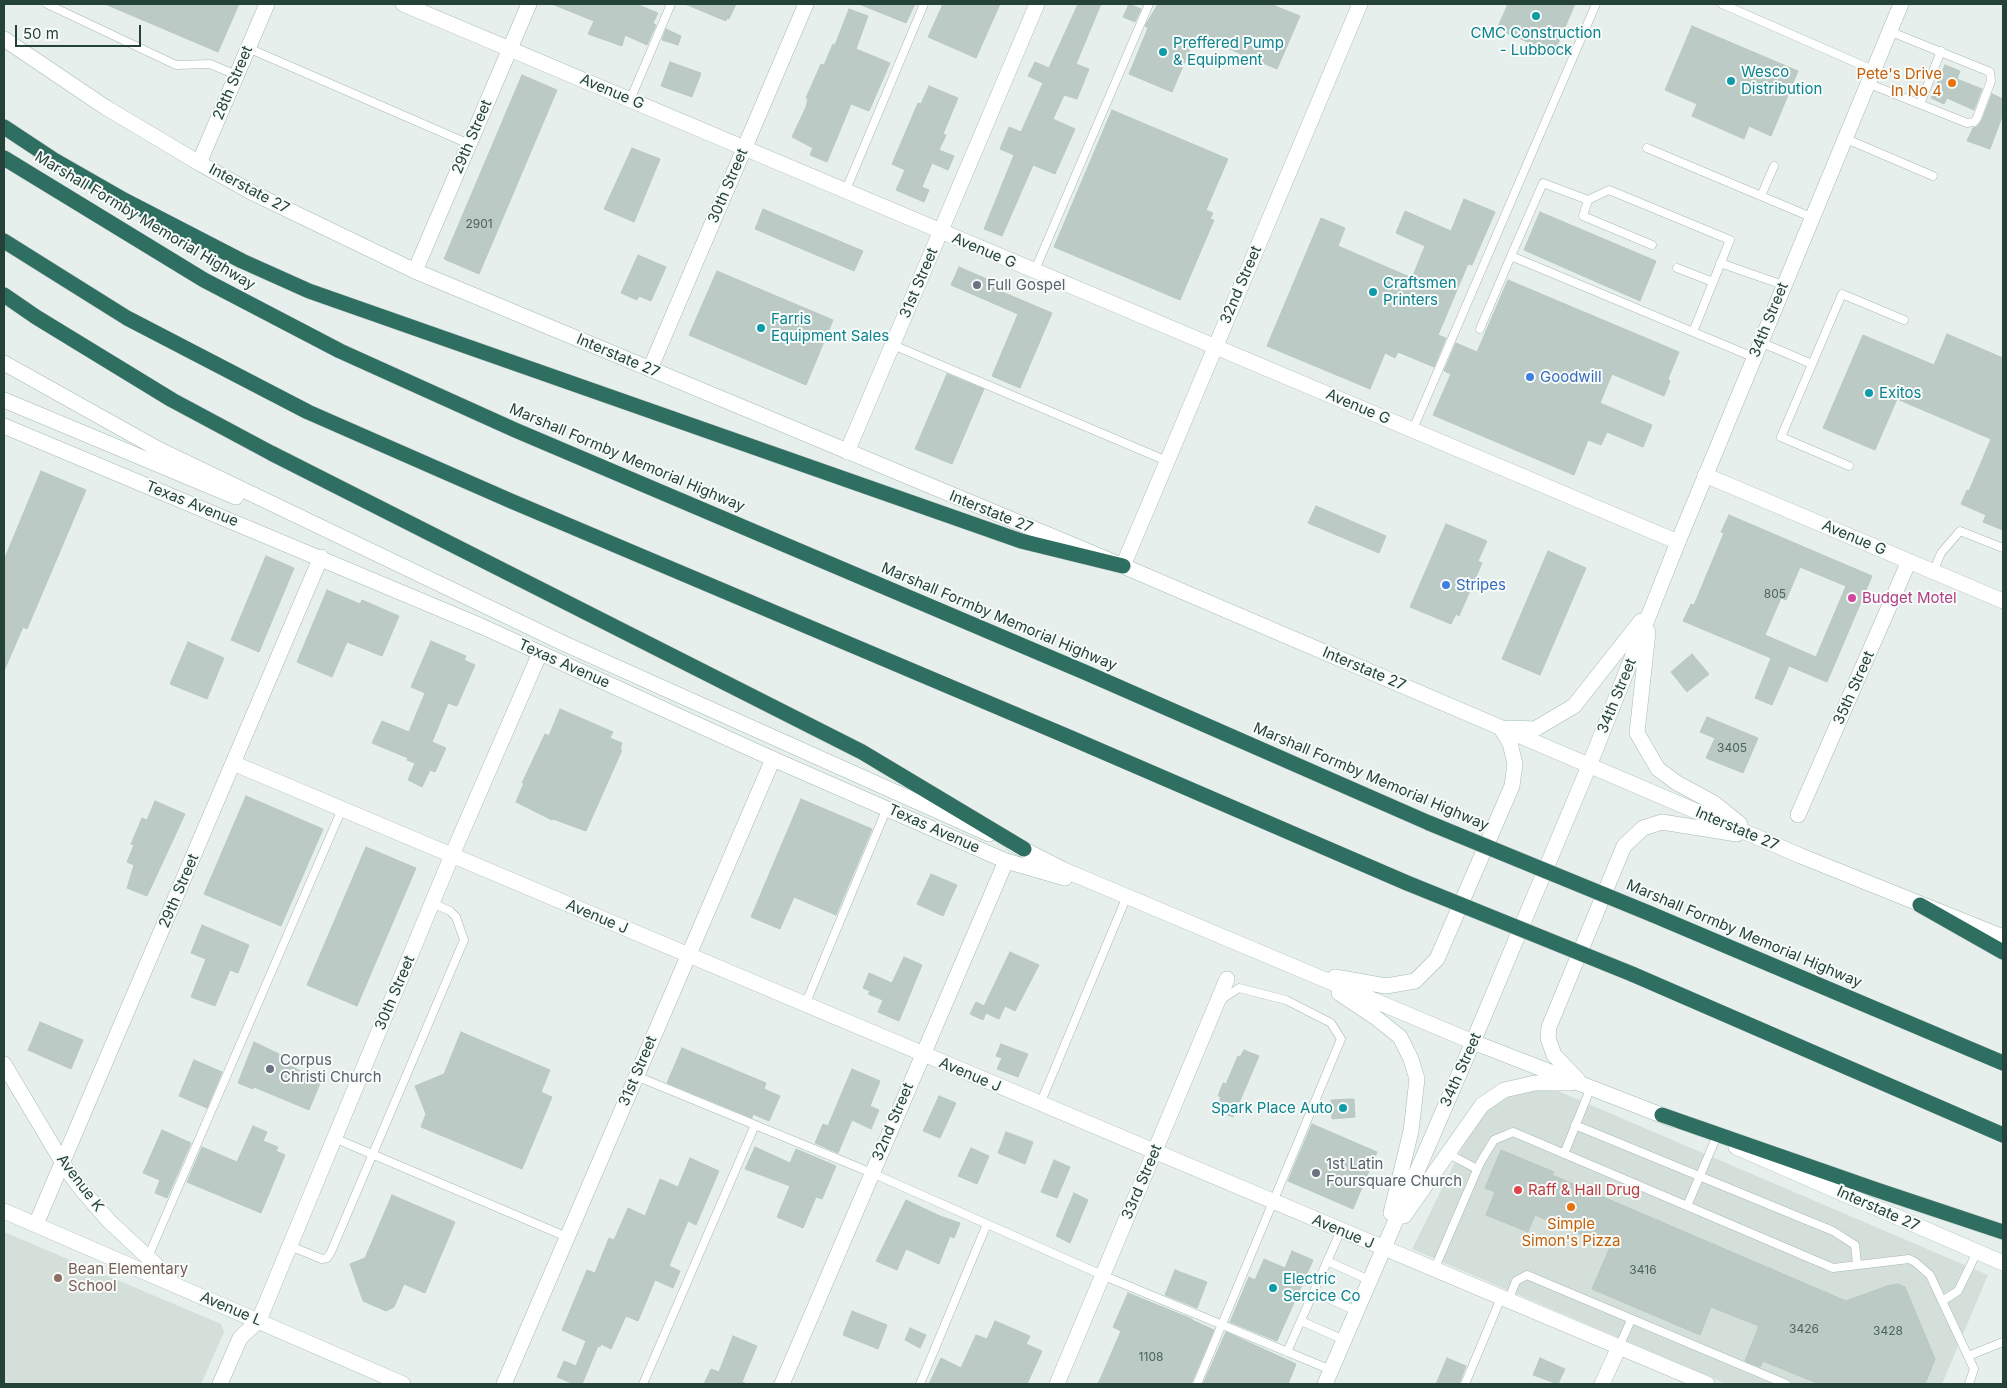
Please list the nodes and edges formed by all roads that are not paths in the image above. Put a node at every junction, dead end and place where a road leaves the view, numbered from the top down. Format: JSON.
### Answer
{"nodes":[{"id":1,"x":47,"y":4,"type":"edge"},
{"id":2,"x":267,"y":4,"type":"edge"},
{"id":3,"x":403,"y":4,"type":"edge"},
{"id":4,"x":529,"y":4,"type":"edge"},
{"id":5,"x":671,"y":4,"type":"edge"},
{"id":6,"x":806,"y":4,"type":"edge"},
{"id":7,"x":924,"y":4,"type":"edge"},
{"id":8,"x":1037,"y":4,"type":"edge"},
{"id":9,"x":1149,"y":4,"type":"edge"},
{"id":10,"x":1360,"y":4,"type":"edge"},
{"id":11,"x":1596,"y":4,"type":"edge"},
{"id":12,"x":1722,"y":4,"type":"edge"},
{"id":13,"x":1901,"y":4,"type":"edge"},
{"id":14,"x":1889,"y":31,"type":"junction"},
{"id":15,"x":4,"y":39,"type":"edge"},
{"id":16,"x":248,"y":48,"type":"junction"},
{"id":17,"x":510,"y":50,"type":"junction"},
{"id":18,"x":1942,"y":51,"type":"junction"},
{"id":19,"x":236,"y":75,"type":"junction"},
{"id":20,"x":1870,"y":76,"type":"junction"},
{"id":21,"x":630,"y":100,"type":"junction"},
{"id":22,"x":1920,"y":104,"type":"junction"},
{"id":23,"x":4,"y":127,"type":"edge"},
{"id":24,"x":1844,"y":138,"type":"junction"},
{"id":25,"x":470,"y":144,"type":"junction"},
{"id":26,"x":1647,"y":148,"type":"dead end"},
{"id":27,"x":744,"y":149,"type":"junction"},
{"id":28,"x":4,"y":158,"type":"edge"},
{"id":29,"x":199,"y":163,"type":"junction"},
{"id":30,"x":1774,"y":166,"type":"dead end"},
{"id":31,"x":1933,"y":176,"type":"dead end"},
{"id":32,"x":846,"y":192,"type":"junction"},
{"id":33,"x":1761,"y":196,"type":"junction"},
{"id":34,"x":1588,"y":200,"type":"junction"},
{"id":35,"x":1811,"y":217,"type":"junction"},
{"id":36,"x":941,"y":232,"type":"junction"},
{"id":37,"x":4,"y":240,"type":"edge"},
{"id":38,"x":1652,"y":245,"type":"dead end"},
{"id":39,"x":1511,"y":256,"type":"junction"},
{"id":40,"x":1720,"y":263,"type":"junction"},
{"id":41,"x":1677,"y":268,"type":"dead end"},
{"id":42,"x":415,"y":271,"type":"junction"},
{"id":43,"x":1034,"y":272,"type":"junction"},
{"id":44,"x":1713,"y":282,"type":"junction"},
{"id":45,"x":1783,"y":285,"type":"junction"},
{"id":46,"x":4,"y":295,"type":"edge"},
{"id":47,"x":1904,"y":320,"type":"dead end"},
{"id":48,"x":1480,"y":329,"type":"dead end"},
{"id":49,"x":1693,"y":332,"type":"junction"},
{"id":50,"x":1760,"y":342,"type":"junction"},
{"id":51,"x":893,"y":345,"type":"junction"},
{"id":52,"x":1215,"y":347,"type":"junction"},
{"id":53,"x":1754,"y":357,"type":"junction"},
{"id":54,"x":4,"y":363,"type":"edge"},
{"id":55,"x":1812,"y":364,"type":"junction"},
{"id":56,"x":650,"y":369,"type":"junction"},
{"id":57,"x":4,"y":400,"type":"edge"},
{"id":58,"x":4,"y":426,"type":"edge"},
{"id":59,"x":1413,"y":429,"type":"junction"},
{"id":60,"x":847,"y":452,"type":"junction"},
{"id":61,"x":1167,"y":461,"type":"junction"},
{"id":62,"x":1849,"y":466,"type":"dead end"},
{"id":63,"x":1705,"y":475,"type":"junction"},
{"id":64,"x":1678,"y":542,"type":"junction"},
{"id":65,"x":2003,"y":548,"type":"edge"},
{"id":66,"x":321,"y":557,"type":"junction"},
{"id":67,"x":1909,"y":562,"type":"junction"},
{"id":68,"x":1123,"y":566,"type":"junction"},
{"id":69,"x":1933,"y":572,"type":"junction"},
{"id":70,"x":2003,"y":601,"type":"edge"},
{"id":71,"x":1651,"y":608,"type":"junction"},
{"id":72,"x":557,"y":640,"type":"junction"},
{"id":73,"x":540,"y":653,"type":"junction"},
{"id":74,"x":1500,"y":727,"type":"junction"},
{"id":75,"x":773,"y":759,"type":"junction"},
{"id":76,"x":233,"y":764,"type":"junction"},
{"id":77,"x":1589,"y":766,"type":"junction"},
{"id":78,"x":887,"y":808,"type":"junction"},
{"id":79,"x":342,"y":809,"type":"junction"},
{"id":80,"x":1798,"y":815,"type":"dead end"},
{"id":81,"x":1758,"y":837,"type":"junction"},
{"id":82,"x":1024,"y":849,"type":"junction"},
{"id":83,"x":452,"y":856,"type":"junction"},
{"id":84,"x":1006,"y":860,"type":"junction"},
{"id":85,"x":1126,"y":896,"type":"junction"},
{"id":86,"x":432,"y":903,"type":"junction"},
{"id":87,"x":1920,"y":905,"type":"junction"},
{"id":88,"x":2003,"y":937,"type":"edge"},
{"id":89,"x":2003,"y":952,"type":"edge"},
{"id":90,"x":688,"y":956,"type":"junction"},
{"id":91,"x":1312,"y":974,"type":"junction"},
{"id":92,"x":1226,"y":979,"type":"dead end"},
{"id":93,"x":1217,"y":1003,"type":"junction"},
{"id":94,"x":805,"y":1006,"type":"junction"},
{"id":95,"x":1473,"y":1042,"type":"junction"},
{"id":96,"x":922,"y":1055,"type":"junction"},
{"id":97,"x":2003,"y":1063,"type":"edge"},
{"id":98,"x":4,"y":1064,"type":"edge"},
{"id":99,"x":636,"y":1076,"type":"junction"},
{"id":100,"x":1586,"y":1085,"type":"junction"},
{"id":101,"x":1040,"y":1105,"type":"junction"},
{"id":102,"x":1662,"y":1115,"type":"junction"},
{"id":103,"x":755,"y":1125,"type":"junction"},
{"id":104,"x":1575,"y":1125,"type":"junction"},
{"id":105,"x":2003,"y":1135,"type":"edge"},
{"id":106,"x":334,"y":1138,"type":"junction"},
{"id":107,"x":1716,"y":1138,"type":"junction"},
{"id":108,"x":1154,"y":1152,"type":"junction"},
{"id":109,"x":1447,"y":1153,"type":"junction"},
{"id":110,"x":373,"y":1154,"type":"junction"},
{"id":111,"x":1564,"y":1154,"type":"junction"},
{"id":112,"x":63,"y":1162,"type":"junction"},
{"id":113,"x":1477,"y":1168,"type":"junction"},
{"id":114,"x":872,"y":1172,"type":"junction"},
{"id":115,"x":1699,"y":1176,"type":"junction"},
{"id":116,"x":1274,"y":1203,"type":"junction"},
{"id":117,"x":1687,"y":1206,"type":"junction"},
{"id":118,"x":4,"y":1211,"type":"edge"},
{"id":119,"x":36,"y":1224,"type":"junction"},
{"id":120,"x":987,"y":1224,"type":"junction"},
{"id":121,"x":1341,"y":1230,"type":"junction"},
{"id":122,"x":2003,"y":1232,"type":"edge"},
{"id":123,"x":567,"y":1237,"type":"junction"},
{"id":124,"x":290,"y":1246,"type":"junction"},
{"id":125,"x":1382,"y":1248,"type":"junction"},
{"id":126,"x":1977,"y":1252,"type":"junction"},
{"id":127,"x":148,"y":1257,"type":"junction"},
{"id":128,"x":1327,"y":1261,"type":"junction"},
{"id":129,"x":2003,"y":1263,"type":"edge"},
{"id":130,"x":1857,"y":1264,"type":"junction"},
{"id":131,"x":1434,"y":1270,"type":"junction"},
{"id":132,"x":1102,"y":1275,"type":"junction"},
{"id":133,"x":1369,"y":1280,"type":"junction"},
{"id":134,"x":178,"y":1286,"type":"junction"},
{"id":135,"x":1314,"y":1292,"type":"junction"},
{"id":136,"x":1504,"y":1299,"type":"junction"},
{"id":137,"x":1942,"y":1301,"type":"junction"},
{"id":138,"x":1356,"y":1311,"type":"junction"},
{"id":139,"x":258,"y":1320,"type":"junction"},
{"id":140,"x":1631,"y":1320,"type":"junction"},
{"id":141,"x":1301,"y":1321,"type":"junction"},
{"id":142,"x":1222,"y":1325,"type":"junction"},
{"id":143,"x":1344,"y":1340,"type":"junction"},
{"id":144,"x":2003,"y":1342,"type":"edge"},
{"id":145,"x":1618,"y":1347,"type":"junction"},
{"id":146,"x":1287,"y":1352,"type":"junction"},
{"id":147,"x":1968,"y":1356,"type":"junction"},
{"id":148,"x":1331,"y":1370,"type":"junction"},
{"id":149,"x":220,"y":1384,"type":"edge"},
{"id":150,"x":403,"y":1384,"type":"edge"},
{"id":151,"x":504,"y":1384,"type":"edge"},
{"id":152,"x":643,"y":1384,"type":"edge"},
{"id":153,"x":782,"y":1384,"type":"edge"},
{"id":154,"x":920,"y":1384,"type":"edge"},
{"id":155,"x":1057,"y":1384,"type":"edge"},
{"id":156,"x":1197,"y":1384,"type":"edge"},
{"id":157,"x":1325,"y":1384,"type":"edge"},
{"id":158,"x":1465,"y":1384,"type":"edge"},
{"id":159,"x":1602,"y":1384,"type":"edge"},
{"id":160,"x":1707,"y":1384,"type":"edge"},
{"id":161,"x":1786,"y":1384,"type":"edge"},
{"id":162,"x":1969,"y":1384,"type":"edge"}],
"edges":[{"from":1,"to":19,"type":"lane"},
{"from":2,"to":16,"type":"street","name":"28th Street"},
{"from":3,"to":17,"type":"street","name":"Avenue G"},
{"from":4,"to":17,"type":"street","name":"29th Street"},
{"from":5,"to":21,"type":"lane"},
{"from":6,"to":27,"type":"street","name":"30th Street"},
{"from":7,"to":32,"type":"lane"},
{"from":8,"to":36,"type":"street","name":"31st Street"},
{"from":9,"to":43,"type":"lane"},
{"from":10,"to":52,"type":"street","name":"32nd Street"},
{"from":11,"to":59,"type":"lane"},
{"from":12,"to":20,"type":"lane"},
{"from":13,"to":14,"type":"street","name":"34th Street"},
{"from":14,"to":18,"type":"lane"},
{"from":14,"to":20,"type":"street","name":"34th Street"},
{"from":15,"to":29,"type":"street","name":"Interstate 27"},
{"from":16,"to":19,"type":"street","name":"28th Street"},
{"from":16,"to":25,"type":"lane"},
{"from":17,"to":21,"type":"street","name":"Avenue G"},
{"from":17,"to":25,"type":"street","name":"29th Street"},
{"from":18,"to":22,"type":"lane"},
{"from":18,"to":22,"type":"lane"},
{"from":19,"to":29,"type":"street","name":"28th Street"},
{"from":20,"to":22,"type":"lane"},
{"from":20,"to":24,"type":"street","name":"34th Street"},
{"from":21,"to":27,"type":"street","name":"Avenue G"},
{"from":23,"to":68,"type":"highway"},
{"from":24,"to":31,"type":"lane"},
{"from":24,"to":35,"type":"street","name":"34th Street"},
{"from":25,"to":42,"type":"street","name":"29th Street"},
{"from":26,"to":33,"type":"lane"},
{"from":27,"to":32,"type":"street","name":"Avenue G"},
{"from":27,"to":56,"type":"street","name":"30th Street"},
{"from":28,"to":97,"type":"highway","name":"Marshall Formby Memorial Highway","bridge":true},
{"from":29,"to":42,"type":"street","name":"Interstate 27"},
{"from":30,"to":33,"type":"lane"},
{"from":32,"to":36,"type":"street","name":"Avenue G"},
{"from":33,"to":35,"type":"lane"},
{"from":34,"to":38,"type":"lane"},
{"from":34,"to":39,"type":"lane"},
{"from":34,"to":40,"type":"lane"},
{"from":35,"to":45,"type":"street","name":"34th Street"},
{"from":36,"to":43,"type":"street","name":"Avenue G"},
{"from":36,"to":51,"type":"street","name":"31st Street"},
{"from":37,"to":105,"type":"highway","bridge":true},
{"from":39,"to":48,"type":"lane"},
{"from":39,"to":49,"type":"lane"},
{"from":40,"to":44,"type":"lane"},
{"from":40,"to":45,"type":"lane"},
{"from":41,"to":44,"type":"lane"},
{"from":42,"to":56,"type":"street","name":"Interstate 27"},
{"from":43,"to":52,"type":"street","name":"Avenue G"},
{"from":44,"to":49,"type":"lane"},
{"from":45,"to":50,"type":"street","name":"34th Street"},
{"from":46,"to":82,"type":"highway"},
{"from":47,"to":55,"type":"lane"},
{"from":49,"to":53,"type":"lane"},
{"from":50,"to":53,"type":"street","name":"34th Street"},
{"from":50,"to":55,"type":"lane"},
{"from":51,"to":60,"type":"street","name":"31st Street"},
{"from":51,"to":61,"type":"lane"},
{"from":52,"to":59,"type":"street","name":"Avenue G"},
{"from":52,"to":61,"type":"street","name":"32nd Street"},
{"from":53,"to":63,"type":"street","name":"34th Street"},
{"from":54,"to":72,"type":"street","name":"Interstate 27"},
{"from":55,"to":62,"type":"lane"},
{"from":56,"to":60,"type":"street","name":"Interstate 27"},
{"from":57,"to":72,"type":"street"},
{"from":58,"to":66,"type":"street","name":"Texas Avenue"},
{"from":59,"to":64,"type":"street","name":"Avenue G"},
{"from":60,"to":68,"type":"street","name":"Interstate 27"},
{"from":61,"to":68,"type":"street","name":"32nd Street"},
{"from":63,"to":64,"type":"street","name":"34th Street"},
{"from":63,"to":67,"type":"street","name":"Avenue G"},
{"from":64,"to":71,"type":"street","name":"34th Street"},
{"from":65,"to":69,"type":"lane"},
{"from":66,"to":73,"type":"street","name":"Texas Avenue"},
{"from":66,"to":76,"type":"street","name":"29th Street"},
{"from":67,"to":69,"type":"street","name":"Avenue G"},
{"from":67,"to":80,"type":"street","name":"35th Street"},
{"from":68,"to":74,"type":"street","name":"Interstate 27"},
{"from":69,"to":70,"type":"street","name":"Avenue G"},
{"from":71,"to":74,"type":"street"},
{"from":71,"to":77,"type":"street","name":"34th Street"},
{"from":71,"to":81,"type":"street"},
{"from":72,"to":82,"type":"street","name":"Interstate 27"},
{"from":73,"to":75,"type":"street","name":"Texas Avenue"},
{"from":73,"to":83,"type":"street","name":"30th Street"},
{"from":74,"to":77,"type":"street","name":"Interstate 27"},
{"from":74,"to":91,"type":"street"},
{"from":75,"to":78,"type":"street","name":"Texas Avenue"},
{"from":75,"to":90,"type":"street","name":"31st Street"},
{"from":76,"to":79,"type":"street","name":"Avenue J"},
{"from":76,"to":112,"type":"street","name":"29th Street"},
{"from":77,"to":81,"type":"street","name":"Interstate 27"},
{"from":77,"to":95,"type":"street","name":"34th Street"},
{"from":78,"to":84,"type":"street","name":"Texas Avenue"},
{"from":78,"to":94,"type":"lane"},
{"from":79,"to":83,"type":"street","name":"Avenue J"},
{"from":79,"to":127,"type":"lane"},
{"from":81,"to":87,"type":"street","name":"Interstate 27"},
{"from":81,"to":100,"type":"street"},
{"from":82,"to":85,"type":"street","name":"Interstate 27"},
{"from":83,"to":86,"type":"street","name":"30th Street"},
{"from":83,"to":90,"type":"street","name":"Avenue J"},
{"from":84,"to":85,"type":"street","name":"Texas Avenue"},
{"from":84,"to":96,"type":"street","name":"32nd Street"},
{"from":85,"to":91,"type":"street","name":"Interstate 27"},
{"from":85,"to":101,"type":"lane"},
{"from":86,"to":106,"type":"street","name":"30th Street"},
{"from":86,"to":110,"type":"lane"},
{"from":87,"to":88,"type":"street","name":"Interstate 27"},
{"from":87,"to":89,"type":"highway"},
{"from":90,"to":94,"type":"street","name":"Avenue J"},
{"from":90,"to":99,"type":"street","name":"31st Street"},
{"from":91,"to":95,"type":"street","name":"Interstate 27"},
{"from":91,"to":125,"type":"street"},
{"from":92,"to":93,"type":"street","name":"33rd Street"},
{"from":93,"to":108,"type":"street","name":"33rd Street"},
{"from":93,"to":116,"type":"lane"},
{"from":94,"to":96,"type":"street","name":"Avenue J"},
{"from":95,"to":100,"type":"street","name":"Interstate 27"},
{"from":95,"to":125,"type":"street","name":"34th Street"},
{"from":96,"to":101,"type":"street","name":"Avenue J"},
{"from":96,"to":114,"type":"street","name":"32nd Street"},
{"from":98,"to":112,"type":"street","name":"Avenue K"},
{"from":99,"to":103,"type":"lane"},
{"from":99,"to":123,"type":"street","name":"31st Street"},
{"from":100,"to":102,"type":"street","name":"Interstate 27"},
{"from":100,"to":104,"type":"lane"},
{"from":100,"to":109,"type":"street"},
{"from":101,"to":108,"type":"street","name":"Avenue J"},
{"from":102,"to":107,"type":"street","name":"Interstate 27"},
{"from":102,"to":122,"type":"highway"},
{"from":103,"to":114,"type":"lane"},
{"from":103,"to":152,"type":"lane"},
{"from":104,"to":111,"type":"lane"},
{"from":104,"to":115,"type":"lane"},
{"from":106,"to":110,"type":"lane"},
{"from":106,"to":124,"type":"street","name":"30th Street"},
{"from":107,"to":115,"type":"lane"},
{"from":107,"to":126,"type":"street","name":"Interstate 27"},
{"from":108,"to":116,"type":"street","name":"Avenue J"},
{"from":108,"to":132,"type":"street","name":"33rd Street"},
{"from":109,"to":113,"type":"lane"},
{"from":109,"to":125,"type":"street"},
{"from":110,"to":123,"type":"lane"},
{"from":110,"to":124,"type":"lane"},
{"from":111,"to":113,"type":"lane"},
{"from":111,"to":117,"type":"lane"},
{"from":112,"to":119,"type":"street","name":"29th Street"},
{"from":112,"to":127,"type":"street","name":"Avenue K"},
{"from":113,"to":131,"type":"lane"},
{"from":114,"to":120,"type":"lane"},
{"from":114,"to":153,"type":"street","name":"32nd Street"},
{"from":115,"to":117,"type":"lane"},
{"from":115,"to":130,"type":"lane"},
{"from":116,"to":121,"type":"street","name":"Avenue J"},
{"from":116,"to":142,"type":"lane"},
{"from":117,"to":130,"type":"lane"},
{"from":118,"to":119,"type":"street","name":"Avenue L"},
{"from":119,"to":134,"type":"street","name":"Avenue L"},
{"from":120,"to":132,"type":"lane"},
{"from":120,"to":154,"type":"lane"},
{"from":121,"to":125,"type":"street","name":"Avenue J"},
{"from":121,"to":128,"type":"lane"},
{"from":123,"to":151,"type":"street","name":"31st Street"},
{"from":124,"to":139,"type":"street","name":"30th Street"},
{"from":125,"to":131,"type":"street","name":"Avenue J"},
{"from":125,"to":133,"type":"street","name":"34th Street"},
{"from":126,"to":129,"type":"street","name":"Interstate 27"},
{"from":126,"to":137,"type":"lane"},
{"from":127,"to":134,"type":"street","name":"Avenue K"},
{"from":128,"to":133,"type":"lane"},
{"from":128,"to":135,"type":"lane"},
{"from":130,"to":137,"type":"lane"},
{"from":131,"to":136,"type":"street","name":"Avenue J"},
{"from":132,"to":142,"type":"lane"},
{"from":132,"to":155,"type":"street","name":"33rd Street"},
{"from":133,"to":138,"type":"street","name":"34th Street"},
{"from":134,"to":139,"type":"street","name":"Avenue L"},
{"from":135,"to":138,"type":"lane"},
{"from":135,"to":141,"type":"lane"},
{"from":136,"to":140,"type":"lane"},
{"from":136,"to":145,"type":"street","name":"Avenue J"},
{"from":136,"to":158,"type":"lane"},
{"from":137,"to":147,"type":"lane"},
{"from":138,"to":143,"type":"street","name":"34th Street"},
{"from":139,"to":149,"type":"street","name":"30th Street"},
{"from":139,"to":150,"type":"street","name":"Avenue L"},
{"from":140,"to":145,"type":"lane"},
{"from":140,"to":161,"type":"lane"},
{"from":141,"to":143,"type":"lane"},
{"from":141,"to":146,"type":"lane"},
{"from":142,"to":146,"type":"lane"},
{"from":142,"to":156,"type":"lane"},
{"from":143,"to":148,"type":"street","name":"34th Street"},
{"from":144,"to":147,"type":"lane"},
{"from":145,"to":159,"type":"street"},
{"from":145,"to":160,"type":"street","name":"Avenue J"},
{"from":146,"to":148,"type":"lane"},
{"from":147,"to":162,"type":"lane"},
{"from":148,"to":157,"type":"street","name":"34th Street"}]}
